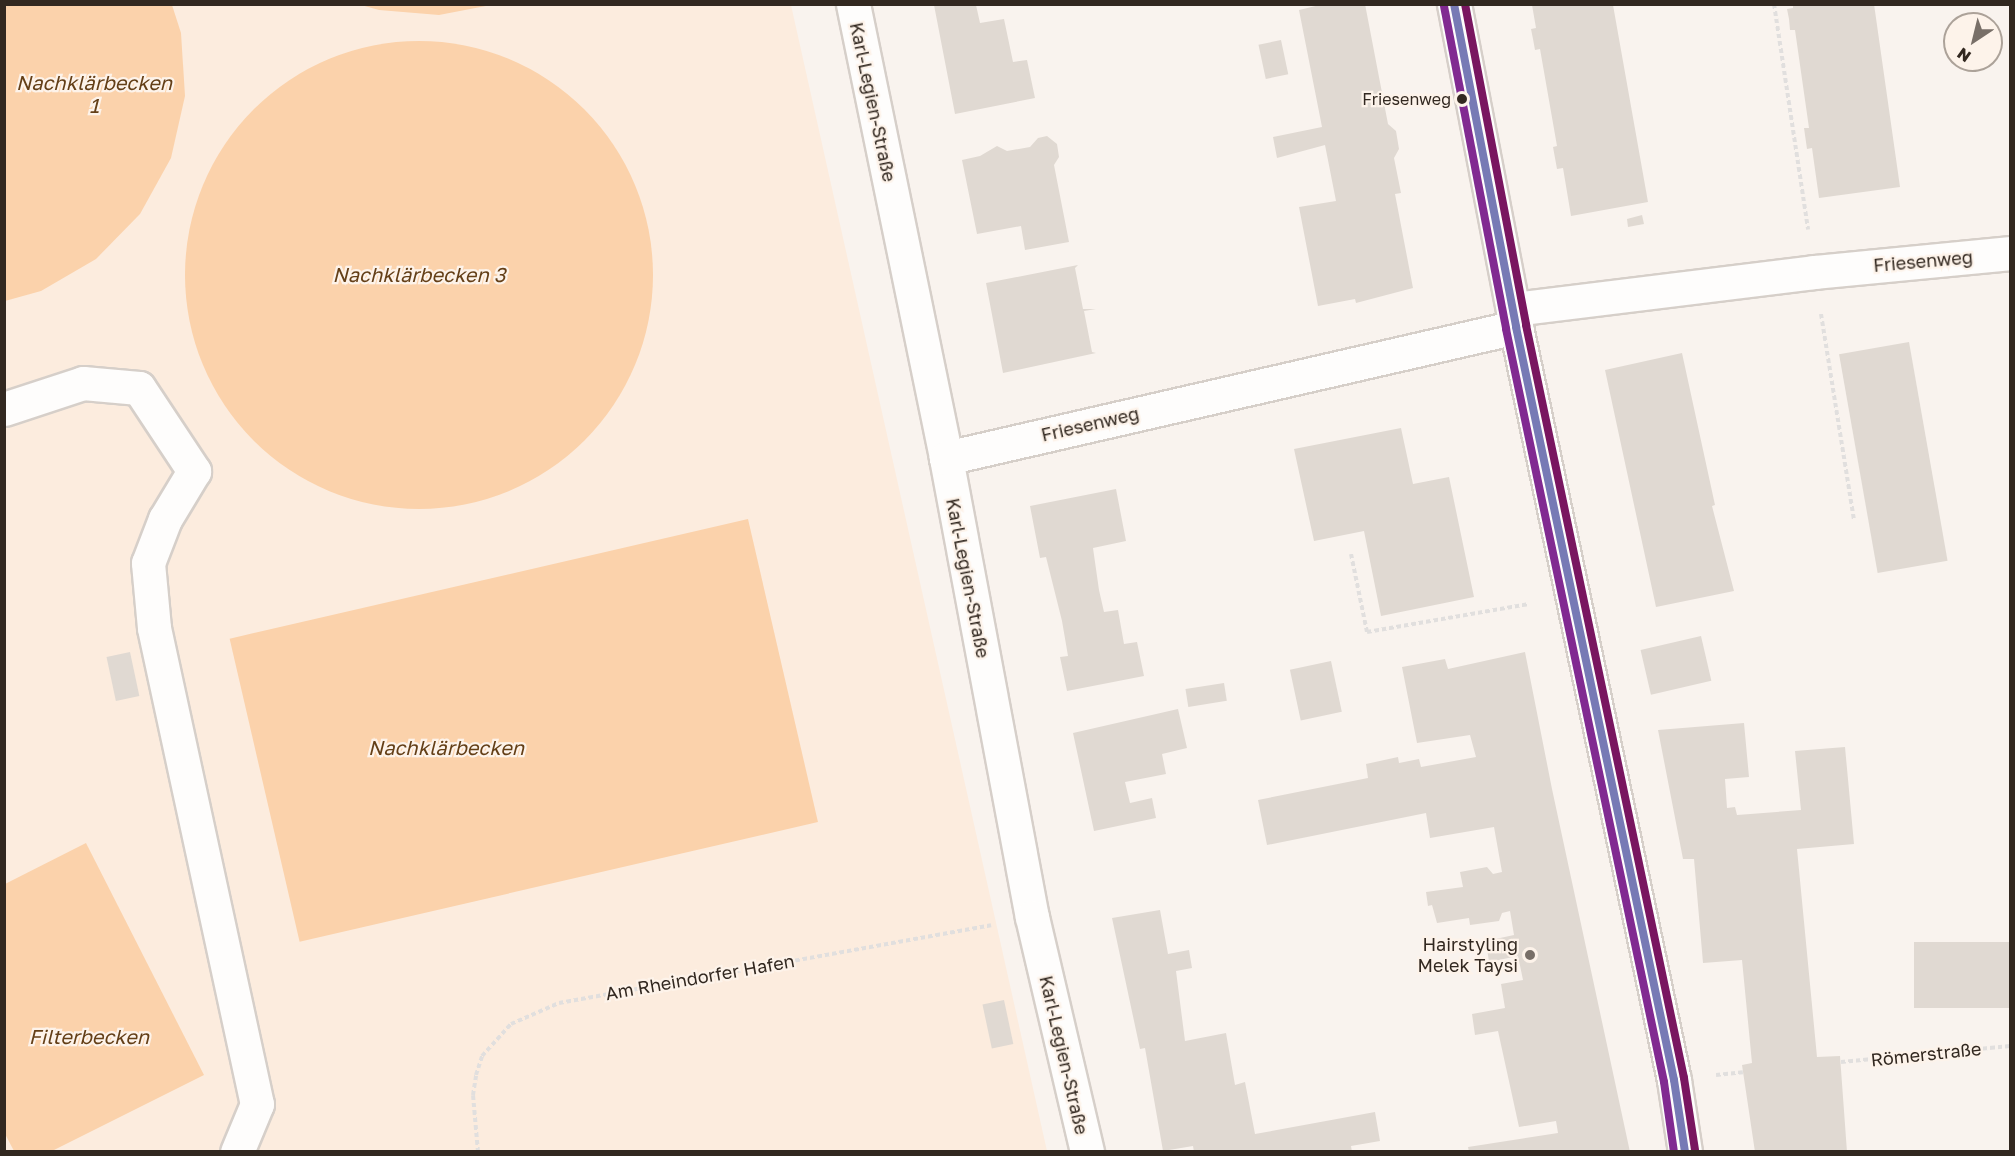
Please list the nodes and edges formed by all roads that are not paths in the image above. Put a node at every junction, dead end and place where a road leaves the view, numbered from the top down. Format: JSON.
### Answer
{"nodes":[{"id":1,"x":853,"y":4,"type":"edge"},
{"id":2,"x":1454,"y":4,"type":"edge"},
{"id":3,"x":2010,"y":253,"type":"edge"},
{"id":4,"x":1515,"y":318,"type":"junction"},
{"id":5,"x":4,"y":409,"type":"edge"},
{"id":6,"x":946,"y":458,"type":"junction"},
{"id":7,"x":237,"y":1152,"type":"edge"},
{"id":8,"x":1087,"y":1152,"type":"edge"},
{"id":9,"x":1685,"y":1152,"type":"edge"}],
"edges":[{"from":1,"to":6,"type":"street","name":"Karl-Legien-Straße"},
{"from":2,"to":4,"type":"street"},
{"from":3,"to":4,"type":"street","name":"Friesenweg"},
{"from":4,"to":6,"type":"street","name":"Friesenweg"},
{"from":4,"to":9,"type":"street"},
{"from":5,"to":7,"type":"street"},
{"from":6,"to":8,"type":"street","name":"Karl-Legien-Straße"}]}
